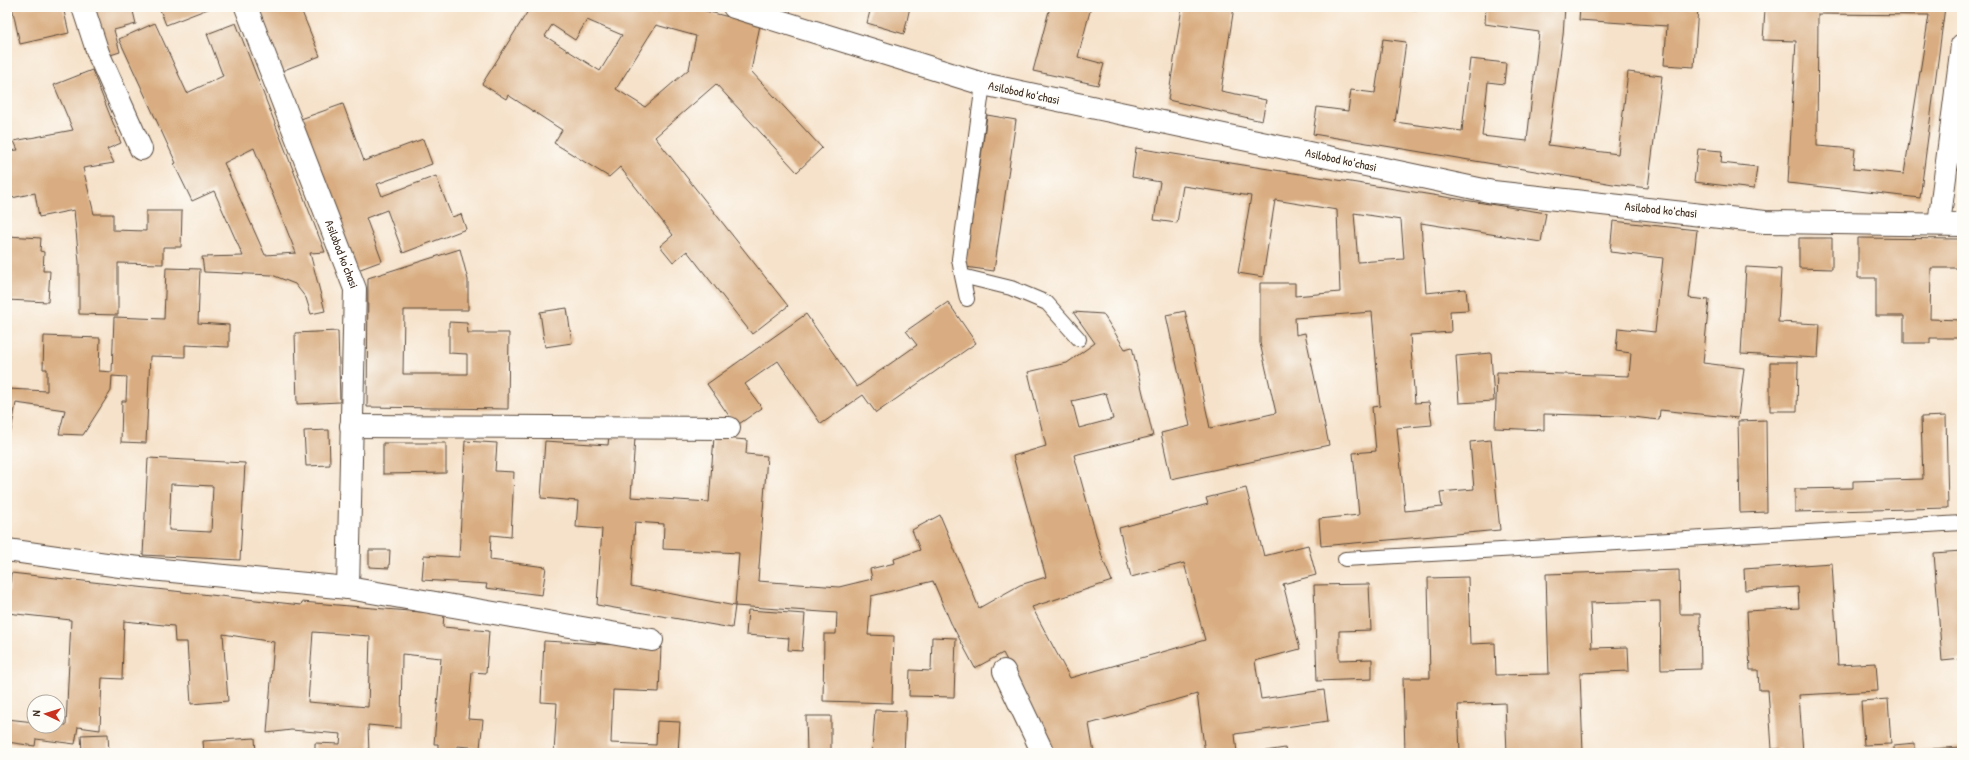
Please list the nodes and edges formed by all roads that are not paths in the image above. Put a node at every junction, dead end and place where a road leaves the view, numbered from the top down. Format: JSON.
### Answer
{"nodes":[{"id":1,"x":83,"y":7,"type":"edge"},
{"id":2,"x":246,"y":7,"type":"edge"},
{"id":3,"x":734,"y":7,"type":"edge"},
{"id":4,"x":1962,"y":45,"type":"edge"},
{"id":5,"x":983,"y":84,"type":"junction"},
{"id":6,"x":141,"y":149,"type":"dead end"},
{"id":7,"x":1939,"y":224,"type":"junction"},
{"id":8,"x":1962,"y":225,"type":"edge"},
{"id":9,"x":962,"y":276,"type":"junction"},
{"id":10,"x":967,"y":299,"type":"dead end"},
{"id":11,"x":1080,"y":339,"type":"dead end"},
{"id":12,"x":351,"y":426,"type":"junction"},
{"id":13,"x":728,"y":428,"type":"dead end"},
{"id":14,"x":1962,"y":523,"type":"edge"},
{"id":15,"x":7,"y":550,"type":"edge"},
{"id":16,"x":1345,"y":559,"type":"dead end"},
{"id":17,"x":348,"y":588,"type":"junction"},
{"id":18,"x":652,"y":640,"type":"dead end"},
{"id":19,"x":1004,"y":671,"type":"dead end"},
{"id":20,"x":1043,"y":753,"type":"edge"}],
"edges":[{"from":1,"to":6,"type":"street"},
{"from":2,"to":12,"type":"street","name":"Asilobod ko'chasi"},
{"from":3,"to":5,"type":"street","name":"Asilobod koʻchasi"},
{"from":4,"to":7,"type":"street"},
{"from":5,"to":7,"type":"street","name":"Asilobod koʻchasi"},
{"from":5,"to":9,"type":"lane"},
{"from":7,"to":8,"type":"street","name":"Asilobod koʻchasi"},
{"from":9,"to":10,"type":"lane"},
{"from":9,"to":11,"type":"lane"},
{"from":12,"to":13,"type":"street"},
{"from":12,"to":17,"type":"street","name":"Asilobod ko'chasi"},
{"from":14,"to":16,"type":"lane"},
{"from":15,"to":17,"type":"street"},
{"from":17,"to":18,"type":"street"},
{"from":19,"to":20,"type":"street"}]}
